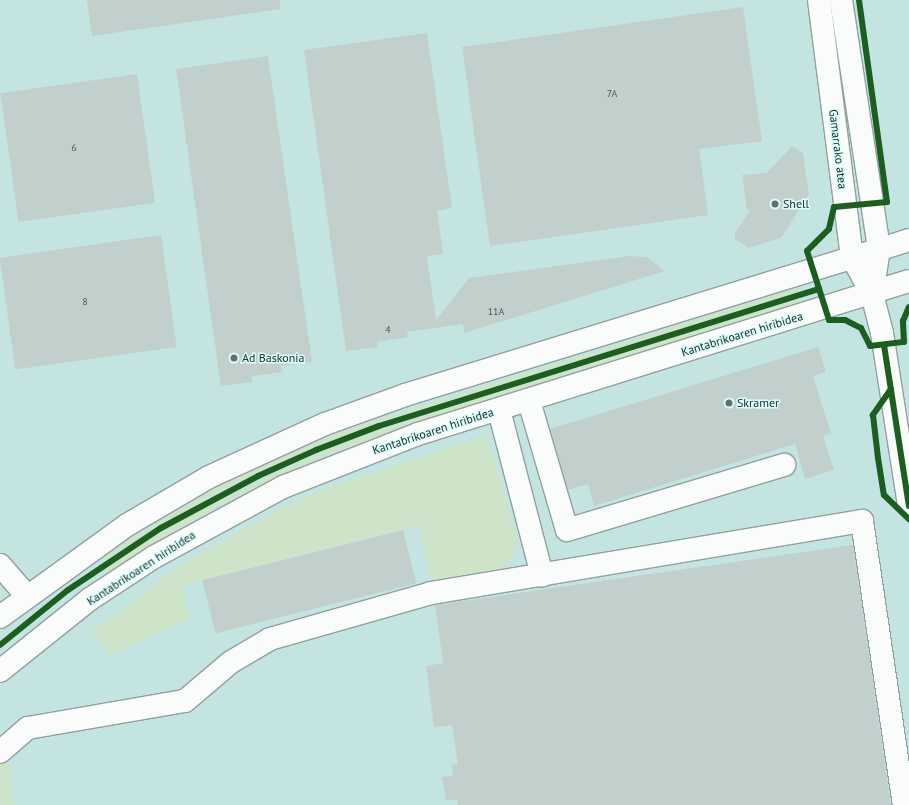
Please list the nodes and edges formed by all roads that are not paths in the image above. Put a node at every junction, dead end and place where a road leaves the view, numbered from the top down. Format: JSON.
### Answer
{"nodes":[{"id":1,"x":819,"y":0,"type":"edge"},
{"id":2,"x":841,"y":0,"type":"edge"},
{"id":3,"x":909,"y":240,"type":"edge"},
{"id":4,"x":879,"y":249,"type":"junction"},
{"id":5,"x":852,"y":257,"type":"junction"},
{"id":6,"x":909,"y":281,"type":"edge"},
{"id":7,"x":872,"y":294,"type":"junction"},
{"id":8,"x":529,"y":400,"type":"junction"},
{"id":9,"x":499,"y":410,"type":"junction"},
{"id":10,"x":906,"y":461,"type":"edge"},
{"id":11,"x":784,"y":465,"type":"dead end"},
{"id":12,"x":909,"y":506,"type":"edge"},
{"id":13,"x":0,"y":565,"type":"edge"},
{"id":14,"x":542,"y":575,"type":"junction"},
{"id":15,"x":26,"y":595,"type":"junction"},
{"id":16,"x":0,"y":617,"type":"edge"},
{"id":17,"x":0,"y":671,"type":"edge"},
{"id":18,"x":0,"y":752,"type":"edge"},
{"id":19,"x":904,"y":805,"type":"edge"}],
"edges":[{"from":1,"to":5,"type":"main road","name":"Gamarrako atea"},
{"from":2,"to":4,"type":"main road","name":"Gamarrako atea"},
{"from":3,"to":4,"type":"main road"},
{"from":4,"to":5,"type":"main road"},
{"from":4,"to":7,"type":"main road","name":"Gamarrako atea"},
{"from":5,"to":7,"type":"main road","name":"Gamarrako atea"},
{"from":5,"to":15,"type":"main road"},
{"from":6,"to":7,"type":"main road","name":"Kantabrikoaren hiribidea"},
{"from":7,"to":8,"type":"main road","name":"Kantabrikoaren hiribidea"},
{"from":7,"to":10,"type":"main road","name":"Gamarrako atea"},
{"from":8,"to":9,"type":"main road","name":"Kantabrikoaren hiribidea"},
{"from":8,"to":11,"type":"main road"},
{"from":9,"to":14,"type":"main road"},
{"from":9,"to":17,"type":"main road","name":"Kantabrikoaren hiribidea"},
{"from":10,"to":12,"type":"main road","name":"Gamarrako atea"},
{"from":13,"to":15,"type":"main road"},
{"from":14,"to":18,"type":"main road"},
{"from":14,"to":19,"type":"main road"},
{"from":15,"to":16,"type":"main road"}]}
